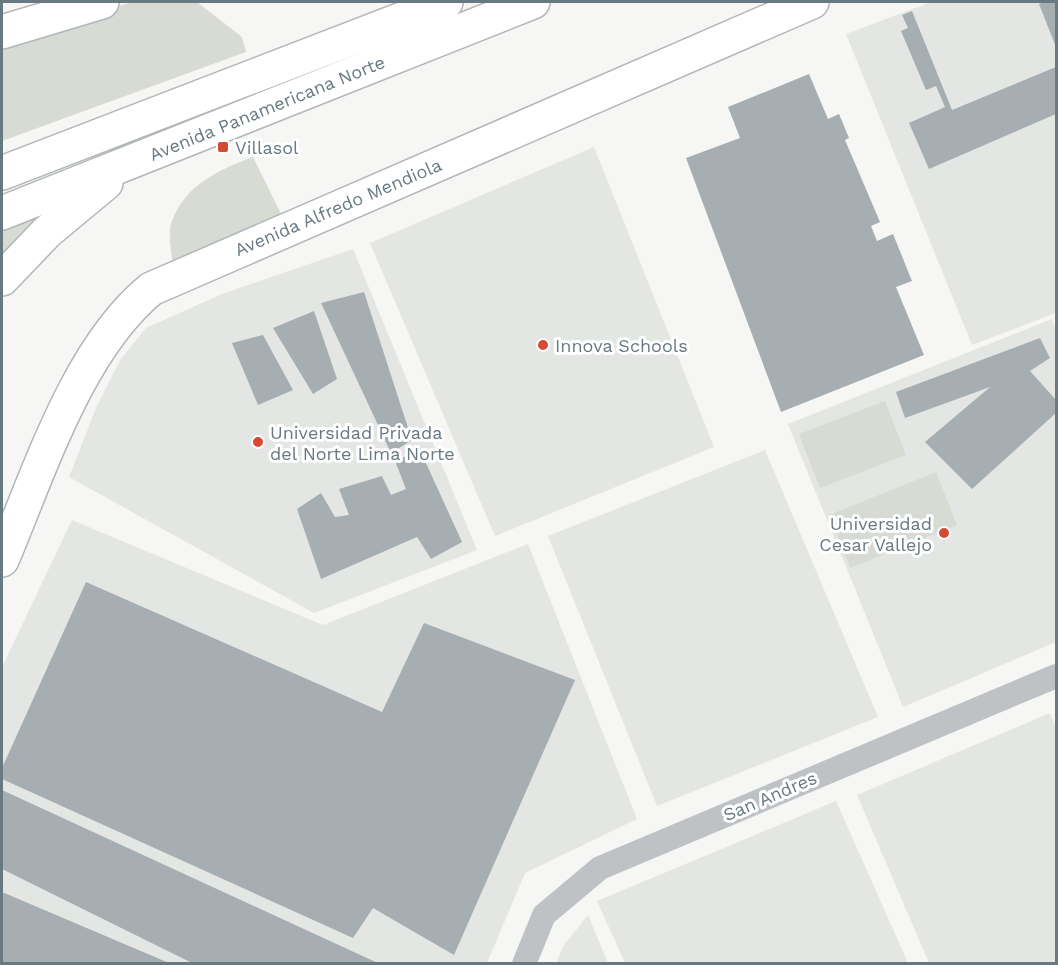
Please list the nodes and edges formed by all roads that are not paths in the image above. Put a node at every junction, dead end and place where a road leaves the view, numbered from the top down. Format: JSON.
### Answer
{"nodes":[{"id":1,"x":102,"y":2,"type":"edge"},
{"id":2,"x":446,"y":2,"type":"edge"},
{"id":3,"x":533,"y":2,"type":"edge"},
{"id":4,"x":812,"y":2,"type":"edge"},
{"id":5,"x":2,"y":32,"type":"edge"},
{"id":6,"x":127,"y":165,"type":"junction"},
{"id":7,"x":4,"y":172,"type":"edge"},
{"id":8,"x":2,"y":213,"type":"edge"},
{"id":9,"x":2,"y":279,"type":"edge"},
{"id":10,"x":2,"y":560,"type":"edge"},
{"id":11,"x":1056,"y":676,"type":"edge"},
{"id":12,"x":524,"y":963,"type":"edge"}],
"edges":[{"from":1,"to":5,"type":"main road"},
{"from":2,"to":7,"type":"main road","name":"Avenida Panamericana Norte"},
{"from":3,"to":6,"type":"main road","name":"Avenida Panamericana Norte"},
{"from":4,"to":10,"type":"main road","name":"Avenida Alfredo Mendiola"},
{"from":6,"to":8,"type":"main road","name":"Avenida Panamericana Norte"},
{"from":6,"to":9,"type":"main road"},
{"from":11,"to":12,"type":"street","name":"San Andres"}]}
